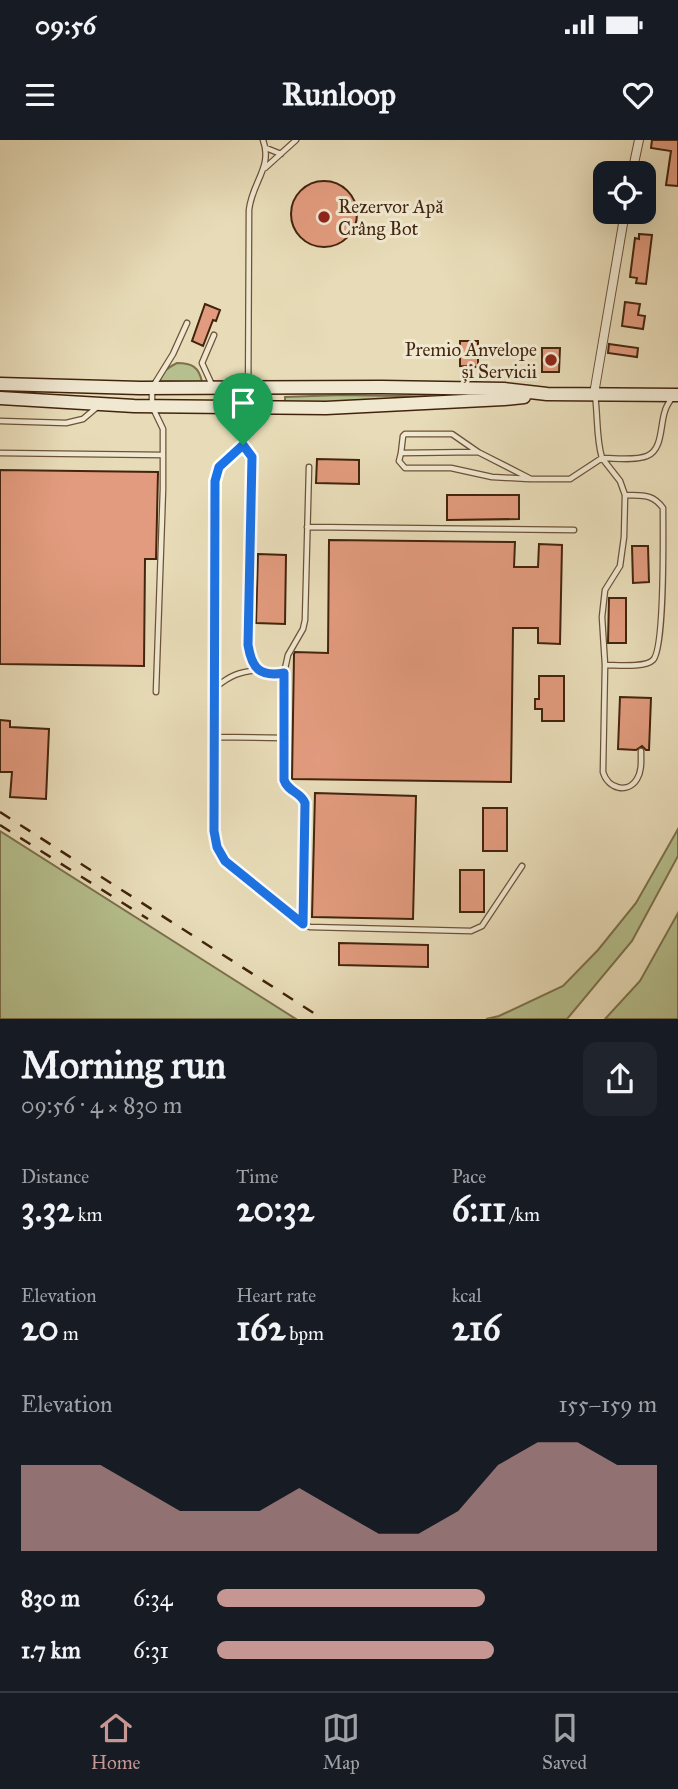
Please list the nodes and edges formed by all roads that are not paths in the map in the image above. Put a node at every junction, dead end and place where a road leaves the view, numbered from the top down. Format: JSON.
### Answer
{"nodes":[{"id":1,"x":263,"y":140,"type":"edge"},
{"id":2,"x":296,"y":140,"type":"edge"},
{"id":3,"x":639,"y":140,"type":"edge"},
{"id":4,"x":266,"y":148,"type":"junction"},
{"id":5,"x":281,"y":154,"type":"junction"},
{"id":6,"x":635,"y":161,"type":"edge"},
{"id":7,"x":264,"y":169,"type":"junction"},
{"id":8,"x":623,"y":224,"type":"edge"},
{"id":9,"x":187,"y":323,"type":"dead end"},
{"id":10,"x":214,"y":335,"type":"dead end"},
{"id":11,"x":0,"y":384,"type":"edge"},
{"id":12,"x":152,"y":388,"type":"junction"},
{"id":13,"x":213,"y":388,"type":"junction"},
{"id":14,"x":248,"y":388,"type":"junction"},
{"id":15,"x":547,"y":394,"type":"junction"},
{"id":16,"x":594,"y":394,"type":"junction"},
{"id":17,"x":676,"y":396,"type":"edge"},
{"id":18,"x":0,"y":398,"type":"edge"},
{"id":19,"x":100,"y":403,"type":"junction"},
{"id":20,"x":152,"y":406,"type":"junction"},
{"id":21,"x":248,"y":407,"type":"junction"},
{"id":22,"x":0,"y":421,"type":"edge"},
{"id":23,"x":243,"y":445,"type":"junction"},
{"id":24,"x":478,"y":452,"type":"junction"},
{"id":25,"x":0,"y":453,"type":"edge"},
{"id":26,"x":401,"y":453,"type":"junction"},
{"id":27,"x":163,"y":455,"type":"junction"},
{"id":28,"x":602,"y":458,"type":"junction"},
{"id":29,"x":309,"y":467,"type":"dead end"},
{"id":30,"x":531,"y":479,"type":"junction"},
{"id":31,"x":625,"y":495,"type":"junction"},
{"id":32,"x":307,"y":527,"type":"junction"},
{"id":33,"x":573,"y":530,"type":"dead end"},
{"id":34,"x":605,"y":665,"type":"junction"},
{"id":35,"x":258,"y":670,"type":"junction"},
{"id":36,"x":284,"y":673,"type":"junction"},
{"id":37,"x":215,"y":687,"type":"junction"},
{"id":38,"x":156,"y":692,"type":"dead end"},
{"id":39,"x":215,"y":737,"type":"junction"},
{"id":40,"x":284,"y":738,"type":"junction"},
{"id":41,"x":641,"y":751,"type":"dead end"},
{"id":42,"x":522,"y":866,"type":"dead end"},
{"id":43,"x":303,"y":924,"type":"junction"}],
"edges":[{"from":1,"to":4,"type":"lane"},
{"from":2,"to":5,"type":"lane"},
{"from":3,"to":6,"type":"street"},
{"from":4,"to":5,"type":"lane"},
{"from":4,"to":7,"type":"lane"},
{"from":5,"to":7,"type":"lane"},
{"from":7,"to":14,"type":"lane"},
{"from":8,"to":16,"type":"street"},
{"from":9,"to":12,"type":"lane"},
{"from":10,"to":13,"type":"lane"},
{"from":11,"to":12,"type":"main road"},
{"from":12,"to":13,"type":"main road"},
{"from":12,"to":20,"type":"lane"},
{"from":13,"to":14,"type":"main road"},
{"from":14,"to":15,"type":"main road"},
{"from":14,"to":21,"type":"lane"},
{"from":15,"to":16,"type":"main road"},
{"from":15,"to":21,"type":"main road"},
{"from":16,"to":17,"type":"main road"},
{"from":16,"to":28,"type":"lane"},
{"from":17,"to":28,"type":"lane"},
{"from":18,"to":19,"type":"main road"},
{"from":19,"to":20,"type":"main road"},
{"from":19,"to":22,"type":"lane"},
{"from":20,"to":21,"type":"main road"},
{"from":20,"to":27,"type":"lane"},
{"from":21,"to":23,"type":"lane"},
{"from":23,"to":35,"type":"lane"},
{"from":23,"to":37,"type":"lane"},
{"from":24,"to":26,"type":"lane"},
{"from":24,"to":26,"type":"lane"},
{"from":24,"to":30,"type":"lane"},
{"from":25,"to":27,"type":"lane"},
{"from":26,"to":30,"type":"lane"},
{"from":27,"to":38,"type":"lane"},
{"from":28,"to":30,"type":"lane"},
{"from":28,"to":31,"type":"lane"},
{"from":29,"to":32,"type":"lane"},
{"from":31,"to":34,"type":"lane"},
{"from":31,"to":34,"type":"lane"},
{"from":32,"to":33,"type":"lane"},
{"from":32,"to":36,"type":"lane"},
{"from":34,"to":41,"type":"lane"},
{"from":35,"to":36,"type":"lane"},
{"from":35,"to":37,"type":"lane"},
{"from":36,"to":40,"type":"lane"},
{"from":37,"to":39,"type":"lane"},
{"from":39,"to":40,"type":"lane"},
{"from":39,"to":43,"type":"lane"},
{"from":40,"to":43,"type":"lane"},
{"from":42,"to":43,"type":"lane"}]}
